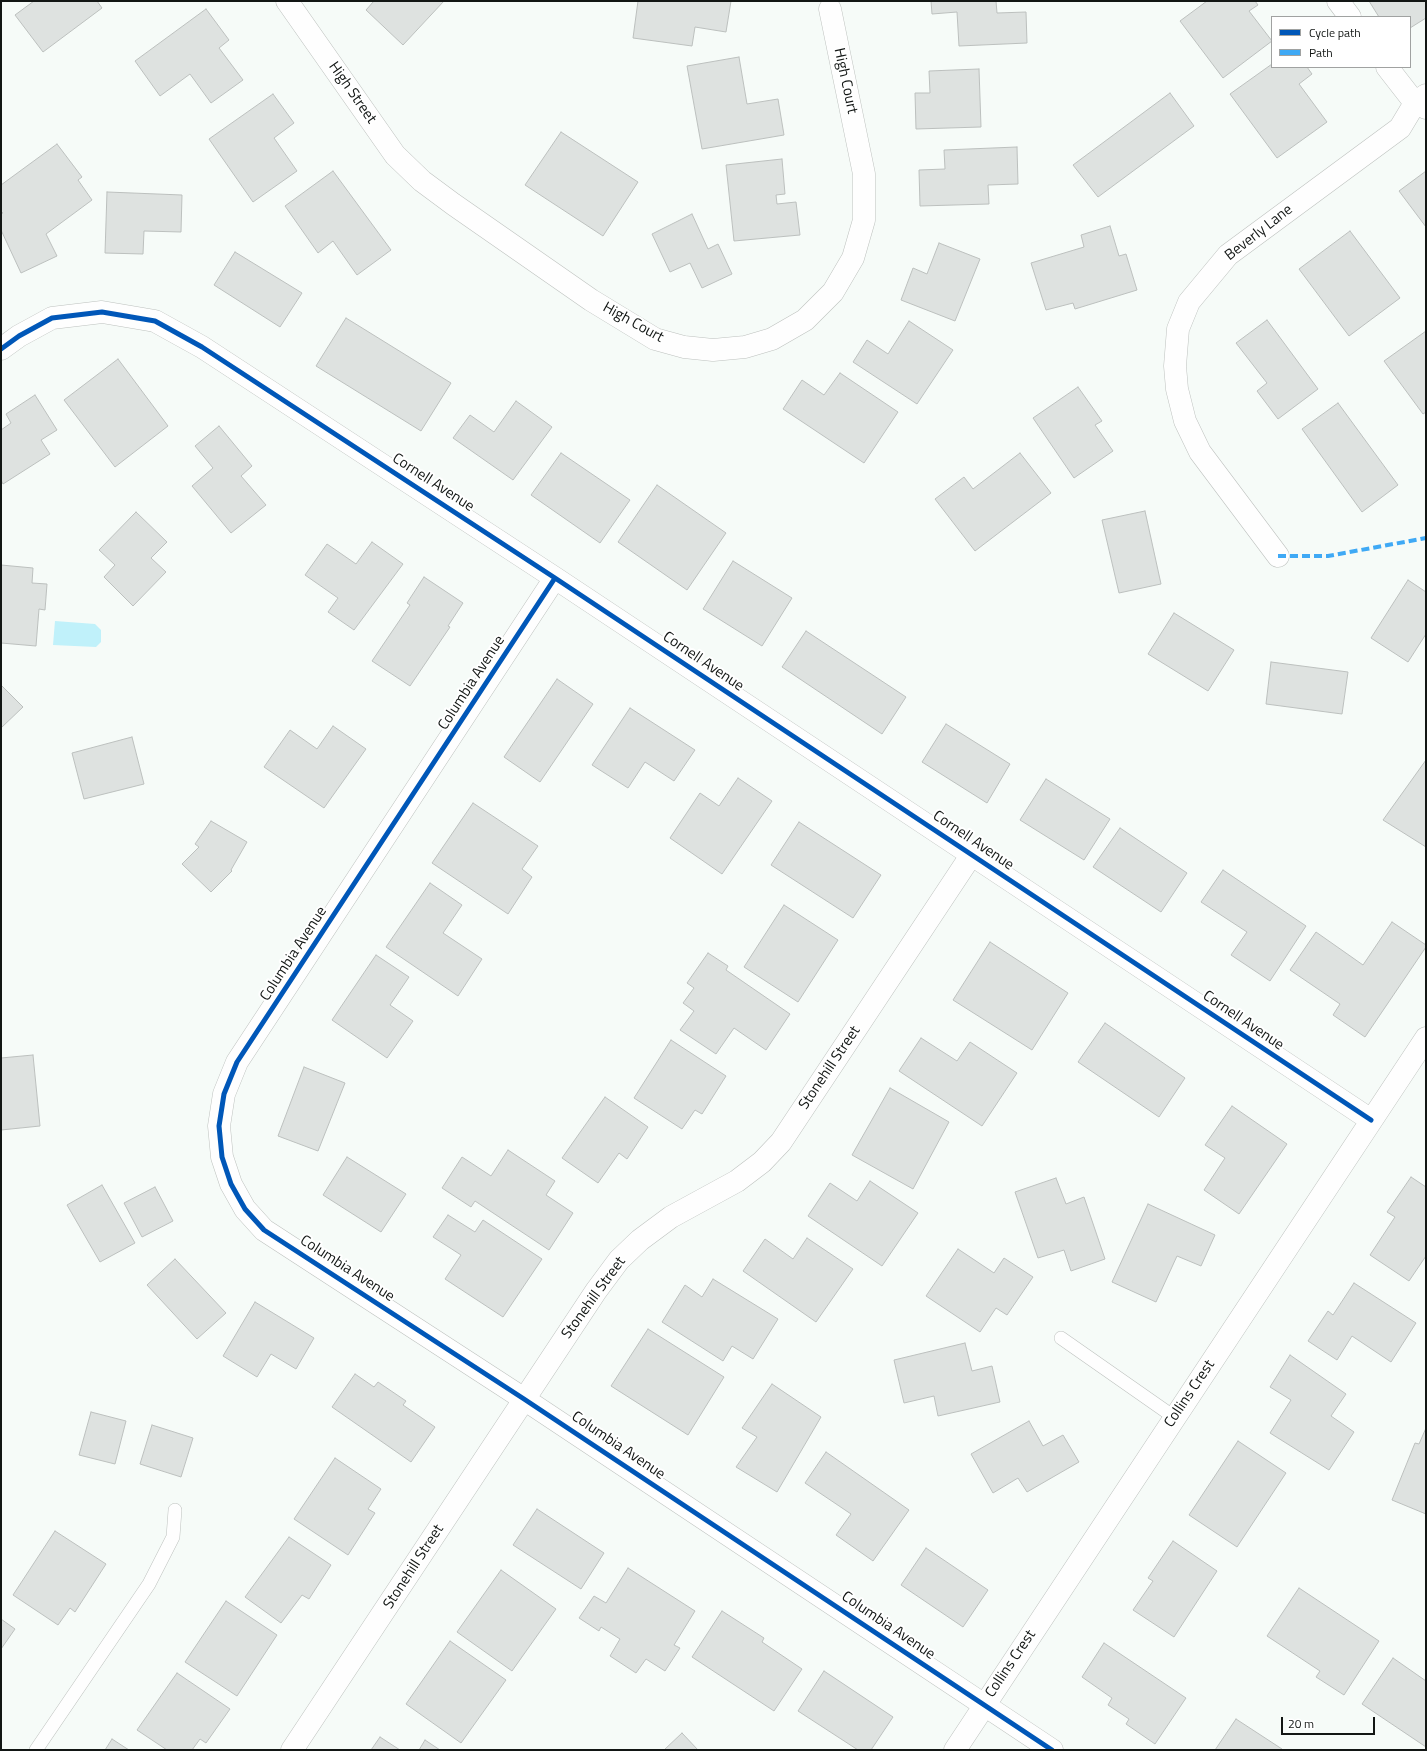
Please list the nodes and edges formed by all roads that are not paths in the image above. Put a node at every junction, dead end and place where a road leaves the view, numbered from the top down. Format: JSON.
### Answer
{"nodes":[{"id":1,"x":287,"y":1,"type":"edge"},
{"id":2,"x":1338,"y":1,"type":"edge"},
{"id":3,"x":830,"y":9,"type":"dead end"},
{"id":4,"x":1349,"y":16,"type":"edge"},
{"id":5,"x":1389,"y":68,"type":"edge"},
{"id":6,"x":1422,"y":102,"type":"edge"},
{"id":7,"x":422,"y":181,"type":"joint"},
{"id":8,"x":1,"y":349,"type":"edge"},
{"id":9,"x":1278,"y":556,"type":"dead end"},
{"id":10,"x":556,"y":578,"type":"junction"},
{"id":11,"x":972,"y":854,"type":"junction"},
{"id":12,"x":1426,"y":1038,"type":"edge"},
{"id":13,"x":1371,"y":1120,"type":"junction"},
{"id":14,"x":1061,"y":1338,"type":"dead end"},
{"id":15,"x":524,"y":1399,"type":"junction"},
{"id":16,"x":1174,"y":1417,"type":"junction"},
{"id":17,"x":175,"y":1510,"type":"dead end"},
{"id":18,"x":984,"y":1705,"type":"junction"},
{"id":19,"x":36,"y":1750,"type":"edge"},
{"id":20,"x":292,"y":1750,"type":"edge"},
{"id":21,"x":955,"y":1750,"type":"edge"},
{"id":22,"x":1052,"y":1750,"type":"edge"}],
"edges":[{"from":1,"to":7,"type":"street","name":"High Street"},
{"from":2,"to":4,"type":"street"},
{"from":3,"to":7,"type":"street","name":"High Court"},
{"from":5,"to":6,"type":"street"},
{"from":6,"to":9,"type":"street","name":"Beverly Lane"},
{"from":8,"to":10,"type":"street","name":"Cornell Avenue"},
{"from":10,"to":11,"type":"street","name":"Cornell Avenue"},
{"from":10,"to":15,"type":"street","name":"Columbia Avenue"},
{"from":11,"to":13,"type":"street","name":"Cornell Avenue"},
{"from":11,"to":15,"type":"street","name":"Stonehill Street"},
{"from":12,"to":13,"type":"street","name":"Collins Crest"},
{"from":13,"to":16,"type":"street","name":"Collins Crest"},
{"from":14,"to":16,"type":"lane"},
{"from":15,"to":18,"type":"street","name":"Columbia Avenue"},
{"from":15,"to":20,"type":"street","name":"Stonehill Street"},
{"from":16,"to":18,"type":"street","name":"Collins Crest"},
{"from":17,"to":19,"type":"lane"},
{"from":18,"to":21,"type":"street","name":"Collins Crest"},
{"from":18,"to":22,"type":"street","name":"Columbia Avenue"}]}
